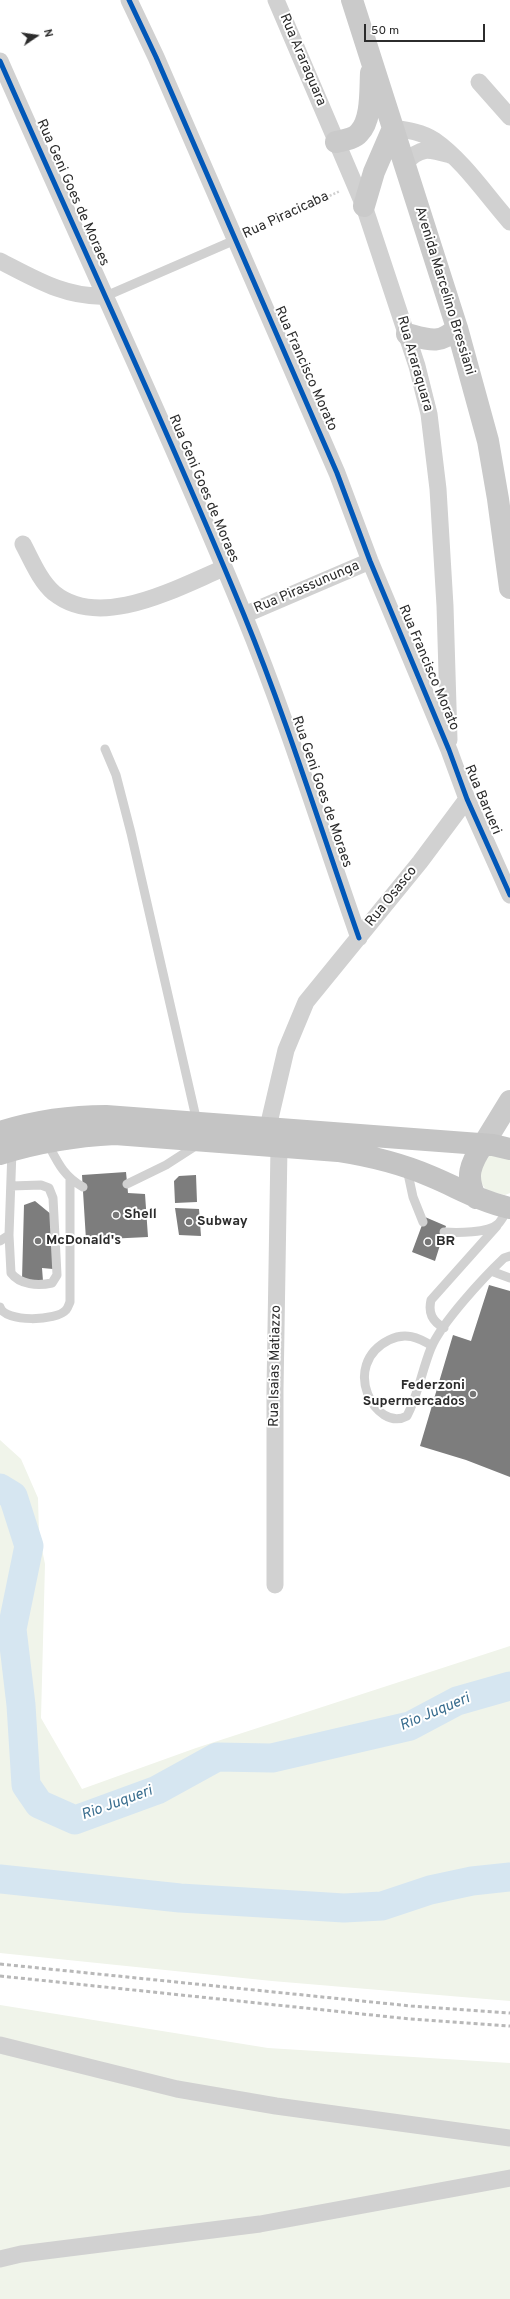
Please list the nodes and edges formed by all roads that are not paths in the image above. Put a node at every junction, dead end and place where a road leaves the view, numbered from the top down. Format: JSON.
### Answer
{"nodes":[{"id":1,"x":129,"y":0,"type":"edge"},
{"id":2,"x":276,"y":0,"type":"edge"},
{"id":3,"x":352,"y":0,"type":"edge"},
{"id":4,"x":371,"y":57,"type":"junction"},
{"id":5,"x":0,"y":60,"type":"edge"},
{"id":6,"x":479,"y":82,"type":"dead end"},
{"id":7,"x":510,"y":117,"type":"edge"},
{"id":8,"x":393,"y":128,"type":"junction"},
{"id":9,"x":336,"y":142,"type":"junction"},
{"id":10,"x":452,"y":156,"type":"junction"},
{"id":11,"x":404,"y":163,"type":"junction"},
{"id":12,"x":364,"y":206,"type":"junction"},
{"id":13,"x":510,"y":222,"type":"edge"},
{"id":14,"x":235,"y":240,"type":"junction"},
{"id":15,"x":0,"y":261,"type":"edge"},
{"id":16,"x":106,"y":296,"type":"junction"},
{"id":17,"x":457,"y":328,"type":"junction"},
{"id":18,"x":407,"y":334,"type":"junction"},
{"id":19,"x":23,"y":544,"type":"dead end"},
{"id":20,"x":370,"y":561,"type":"junction"},
{"id":21,"x":508,"y":563,"type":"edge"},
{"id":22,"x":224,"y":568,"type":"junction"},
{"id":23,"x":510,"y":588,"type":"edge"},
{"id":24,"x":244,"y":615,"type":"junction"},
{"id":25,"x":106,"y":749,"type":"dead end"},
{"id":26,"x":449,"y":750,"type":"junction"},
{"id":27,"x":467,"y":799,"type":"junction"},
{"id":28,"x":508,"y":887,"type":"edge"},
{"id":29,"x":359,"y":938,"type":"junction"},
{"id":30,"x":510,"y":1101,"type":"edge"},
{"id":31,"x":268,"y":1127,"type":"junction"},
{"id":32,"x":0,"y":1132,"type":"edge"},
{"id":33,"x":200,"y":1132,"type":"junction"},
{"id":34,"x":46,"y":1141,"type":"junction"},
{"id":35,"x":483,"y":1145,"type":"junction"},
{"id":36,"x":279,"y":1147,"type":"junction"},
{"id":37,"x":510,"y":1149,"type":"edge"},
{"id":38,"x":6,"y":1152,"type":"edge"},
{"id":39,"x":407,"y":1167,"type":"junction"},
{"id":40,"x":70,"y":1180,"type":"junction"},
{"id":41,"x":127,"y":1184,"type":"dead end"},
{"id":42,"x":11,"y":1186,"type":"junction"},
{"id":43,"x":83,"y":1187,"type":"dead end"},
{"id":44,"x":476,"y":1198,"type":"junction"},
{"id":45,"x":510,"y":1207,"type":"edge"},
{"id":46,"x":423,"y":1222,"type":"dead end"},
{"id":47,"x":497,"y":1226,"type":"junction"},
{"id":48,"x":444,"y":1232,"type":"dead end"},
{"id":49,"x":9,"y":1235,"type":"junction"},
{"id":50,"x":0,"y":1242,"type":"edge"},
{"id":51,"x":510,"y":1256,"type":"edge"},
{"id":52,"x":491,"y":1272,"type":"junction"},
{"id":53,"x":510,"y":1278,"type":"edge"},
{"id":54,"x":0,"y":1307,"type":"edge"},
{"id":55,"x":444,"y":1328,"type":"junction"},
{"id":56,"x":432,"y":1346,"type":"junction"},
{"id":57,"x":276,"y":1585,"type":"dead end"},
{"id":58,"x":0,"y":2045,"type":"edge"},
{"id":59,"x":503,"y":2137,"type":"edge"},
{"id":60,"x":510,"y":2151,"type":"edge"},
{"id":61,"x":509,"y":2176,"type":"edge"},
{"id":62,"x":0,"y":2259,"type":"edge"}],
"edges":[{"from":1,"to":14,"type":"street","name":"Rua Francisco Morato"},
{"from":2,"to":9,"type":"street","name":"Rua Araraquara"},
{"from":3,"to":4,"type":"street","name":"Avenida Marcelino Bressiani"},
{"from":4,"to":8,"type":"street","name":"Avenida Marcelino Bressiani"},
{"from":4,"to":9,"type":"street"},
{"from":5,"to":16,"type":"street","name":"Rua Geni Goes de Moraes"},
{"from":6,"to":7,"type":"street"},
{"from":8,"to":10,"type":"street"},
{"from":8,"to":11,"type":"street","name":"Avenida Marcelino Bressiani"},
{"from":8,"to":12,"type":"street"},
{"from":9,"to":12,"type":"street","name":"Rua Araraquara"},
{"from":10,"to":11,"type":"street"},
{"from":10,"to":13,"type":"street"},
{"from":11,"to":17,"type":"street","name":"Avenida Marcelino Bressiani"},
{"from":12,"to":18,"type":"street","name":"Rua Araraquara"},
{"from":14,"to":16,"type":"lane","name":"Rua Piracicaba"},
{"from":14,"to":20,"type":"street","name":"Rua Francisco Morato"},
{"from":15,"to":16,"type":"street"},
{"from":16,"to":22,"type":"street","name":"Rua Geni Goes de Moraes"},
{"from":17,"to":18,"type":"street"},
{"from":17,"to":21,"type":"street","name":"Avenida Marcelino Bressiani"},
{"from":18,"to":26,"type":"street","name":"Rua Araraquara"},
{"from":19,"to":22,"type":"street"},
{"from":20,"to":24,"type":"street","name":"Rua Pirassununga"},
{"from":20,"to":26,"type":"street","name":"Rua Francisco Morato"},
{"from":21,"to":23,"type":"street","name":"Avenida Marcelino Bressiani"},
{"from":22,"to":24,"type":"street","name":"Rua Geni Goes de Moraes"},
{"from":24,"to":29,"type":"street","name":"Rua Geni Goes de Moraes"},
{"from":25,"to":33,"type":"lane"},
{"from":26,"to":27,"type":"street","name":"Rua Barueri"},
{"from":27,"to":28,"type":"street","name":"Rua Barueri"},
{"from":27,"to":29,"type":"street","name":"Rua Osasco"},
{"from":29,"to":31,"type":"street","name":"Rua Osasco"},
{"from":30,"to":35,"type":"street"},
{"from":31,"to":33,"type":"main road"},
{"from":31,"to":35,"type":"main road"},
{"from":32,"to":33,"type":"main road"},
{"from":33,"to":34,"type":"main road"},
{"from":33,"to":36,"type":"main road"},
{"from":33,"to":41,"type":"lane"},
{"from":34,"to":38,"type":"main road"},
{"from":34,"to":40,"type":"lane"},
{"from":35,"to":37,"type":"main road"},
{"from":35,"to":44,"type":"main road"},
{"from":36,"to":39,"type":"main road"},
{"from":36,"to":57,"type":"street","name":"Rua Isaias Matiazzo"},
{"from":38,"to":42,"type":"lane"},
{"from":39,"to":44,"type":"main road"},
{"from":39,"to":46,"type":"lane"},
{"from":40,"to":43,"type":"lane"},
{"from":40,"to":54,"type":"lane"},
{"from":42,"to":49,"type":"lane"},
{"from":42,"to":49,"type":"lane"},
{"from":44,"to":45,"type":"main road"},
{"from":45,"to":47,"type":"lane"},
{"from":47,"to":48,"type":"lane"},
{"from":47,"to":55,"type":"lane"},
{"from":49,"to":50,"type":"lane"},
{"from":51,"to":52,"type":"lane"},
{"from":52,"to":53,"type":"lane"},
{"from":52,"to":55,"type":"lane"},
{"from":55,"to":56,"type":"lane"},
{"from":56,"to":56,"type":"lane"},
{"from":58,"to":59,"type":"street"},
{"from":59,"to":60,"type":"street"},
{"from":61,"to":62,"type":"street"}]}
